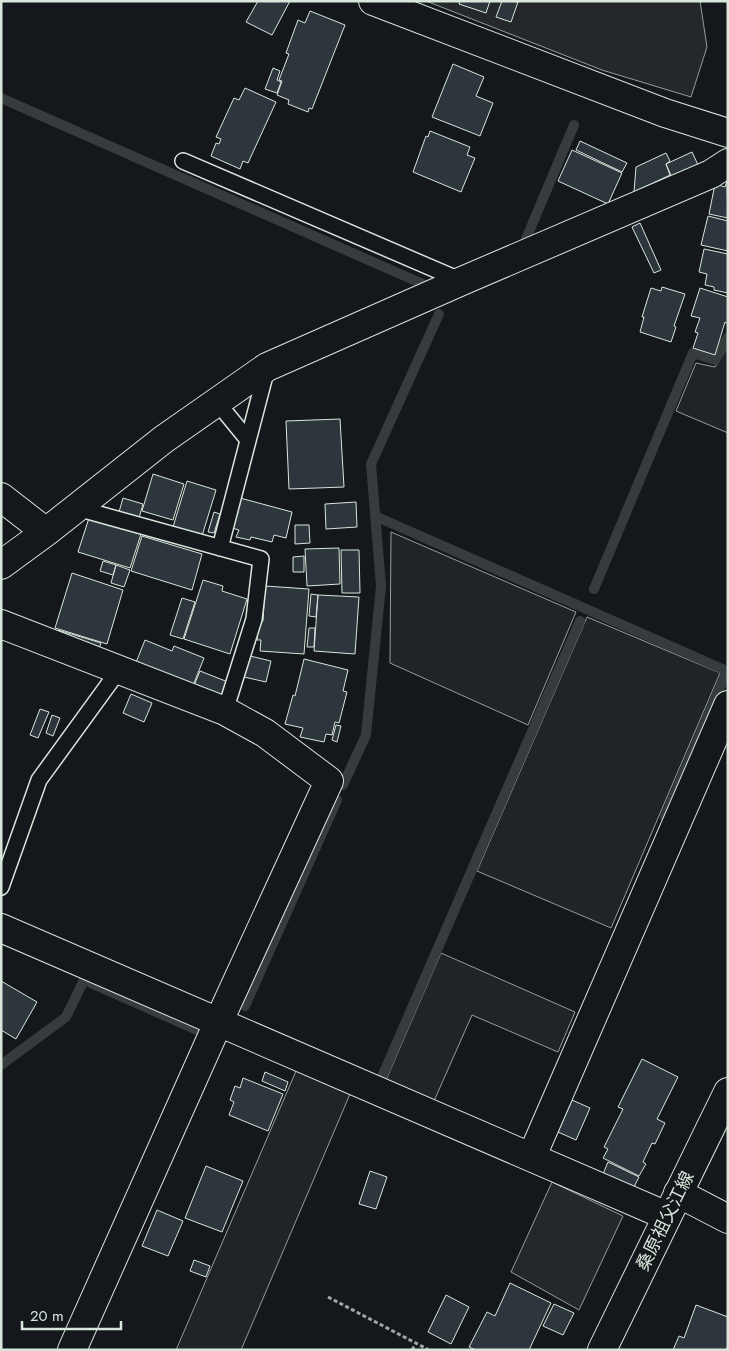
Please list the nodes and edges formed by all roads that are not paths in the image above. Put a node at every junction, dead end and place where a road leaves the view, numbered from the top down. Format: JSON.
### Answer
{"nodes":[{"id":1,"x":373,"y":1,"type":"edge"},
{"id":2,"x":728,"y":133,"type":"edge"},
{"id":3,"x":184,"y":161,"type":"dead end"},
{"id":4,"x":728,"y":163,"type":"edge"},
{"id":5,"x":462,"y":281,"type":"junction"},
{"id":6,"x":267,"y":368,"type":"junction"},
{"id":7,"x":217,"y":402,"type":"junction"},
{"id":8,"x":248,"y":440,"type":"junction"},
{"id":9,"x":1,"y":497,"type":"edge"},
{"id":10,"x":77,"y":508,"type":"junction"},
{"id":11,"x":46,"y":532,"type":"junction"},
{"id":12,"x":220,"y":548,"type":"junction"},
{"id":13,"x":1,"y":565,"type":"edge"},
{"id":14,"x":1,"y":624,"type":"edge"},
{"id":15,"x":118,"y":670,"type":"junction"},
{"id":16,"x":728,"y":705,"type":"edge"},
{"id":17,"x":225,"y":712,"type":"junction"},
{"id":18,"x":1,"y":887,"type":"edge"},
{"id":19,"x":1,"y":928,"type":"edge"},
{"id":20,"x":218,"y":1023,"type":"junction"},
{"id":21,"x":728,"y":1092,"type":"edge"},
{"id":22,"x":532,"y":1156,"type":"junction"},
{"id":23,"x":673,"y":1204,"type":"junction"},
{"id":24,"x":728,"y":1219,"type":"edge"},
{"id":25,"x":72,"y":1350,"type":"edge"},
{"id":26,"x":602,"y":1350,"type":"edge"}],
"edges":[{"from":1,"to":2,"type":"street"},
{"from":3,"to":5,"type":"lane"},
{"from":4,"to":5,"type":"street"},
{"from":5,"to":6,"type":"street"},
{"from":6,"to":7,"type":"street"},
{"from":6,"to":8,"type":"lane"},
{"from":7,"to":8,"type":"lane"},
{"from":7,"to":10,"type":"street"},
{"from":8,"to":12,"type":"lane"},
{"from":9,"to":11,"type":"street"},
{"from":10,"to":11,"type":"street"},
{"from":10,"to":12,"type":"lane"},
{"from":11,"to":13,"type":"street"},
{"from":12,"to":17,"type":"lane"},
{"from":14,"to":15,"type":"street"},
{"from":15,"to":17,"type":"street"},
{"from":15,"to":18,"type":"lane"},
{"from":16,"to":22,"type":"street"},
{"from":17,"to":20,"type":"street"},
{"from":19,"to":20,"type":"street"},
{"from":20,"to":22,"type":"street"},
{"from":20,"to":25,"type":"street"},
{"from":21,"to":23,"type":"street","name":"桑原祖父江線"},
{"from":22,"to":23,"type":"street"},
{"from":23,"to":24,"type":"street"},
{"from":23,"to":26,"type":"street","name":"桑原祖父江線"}]}
